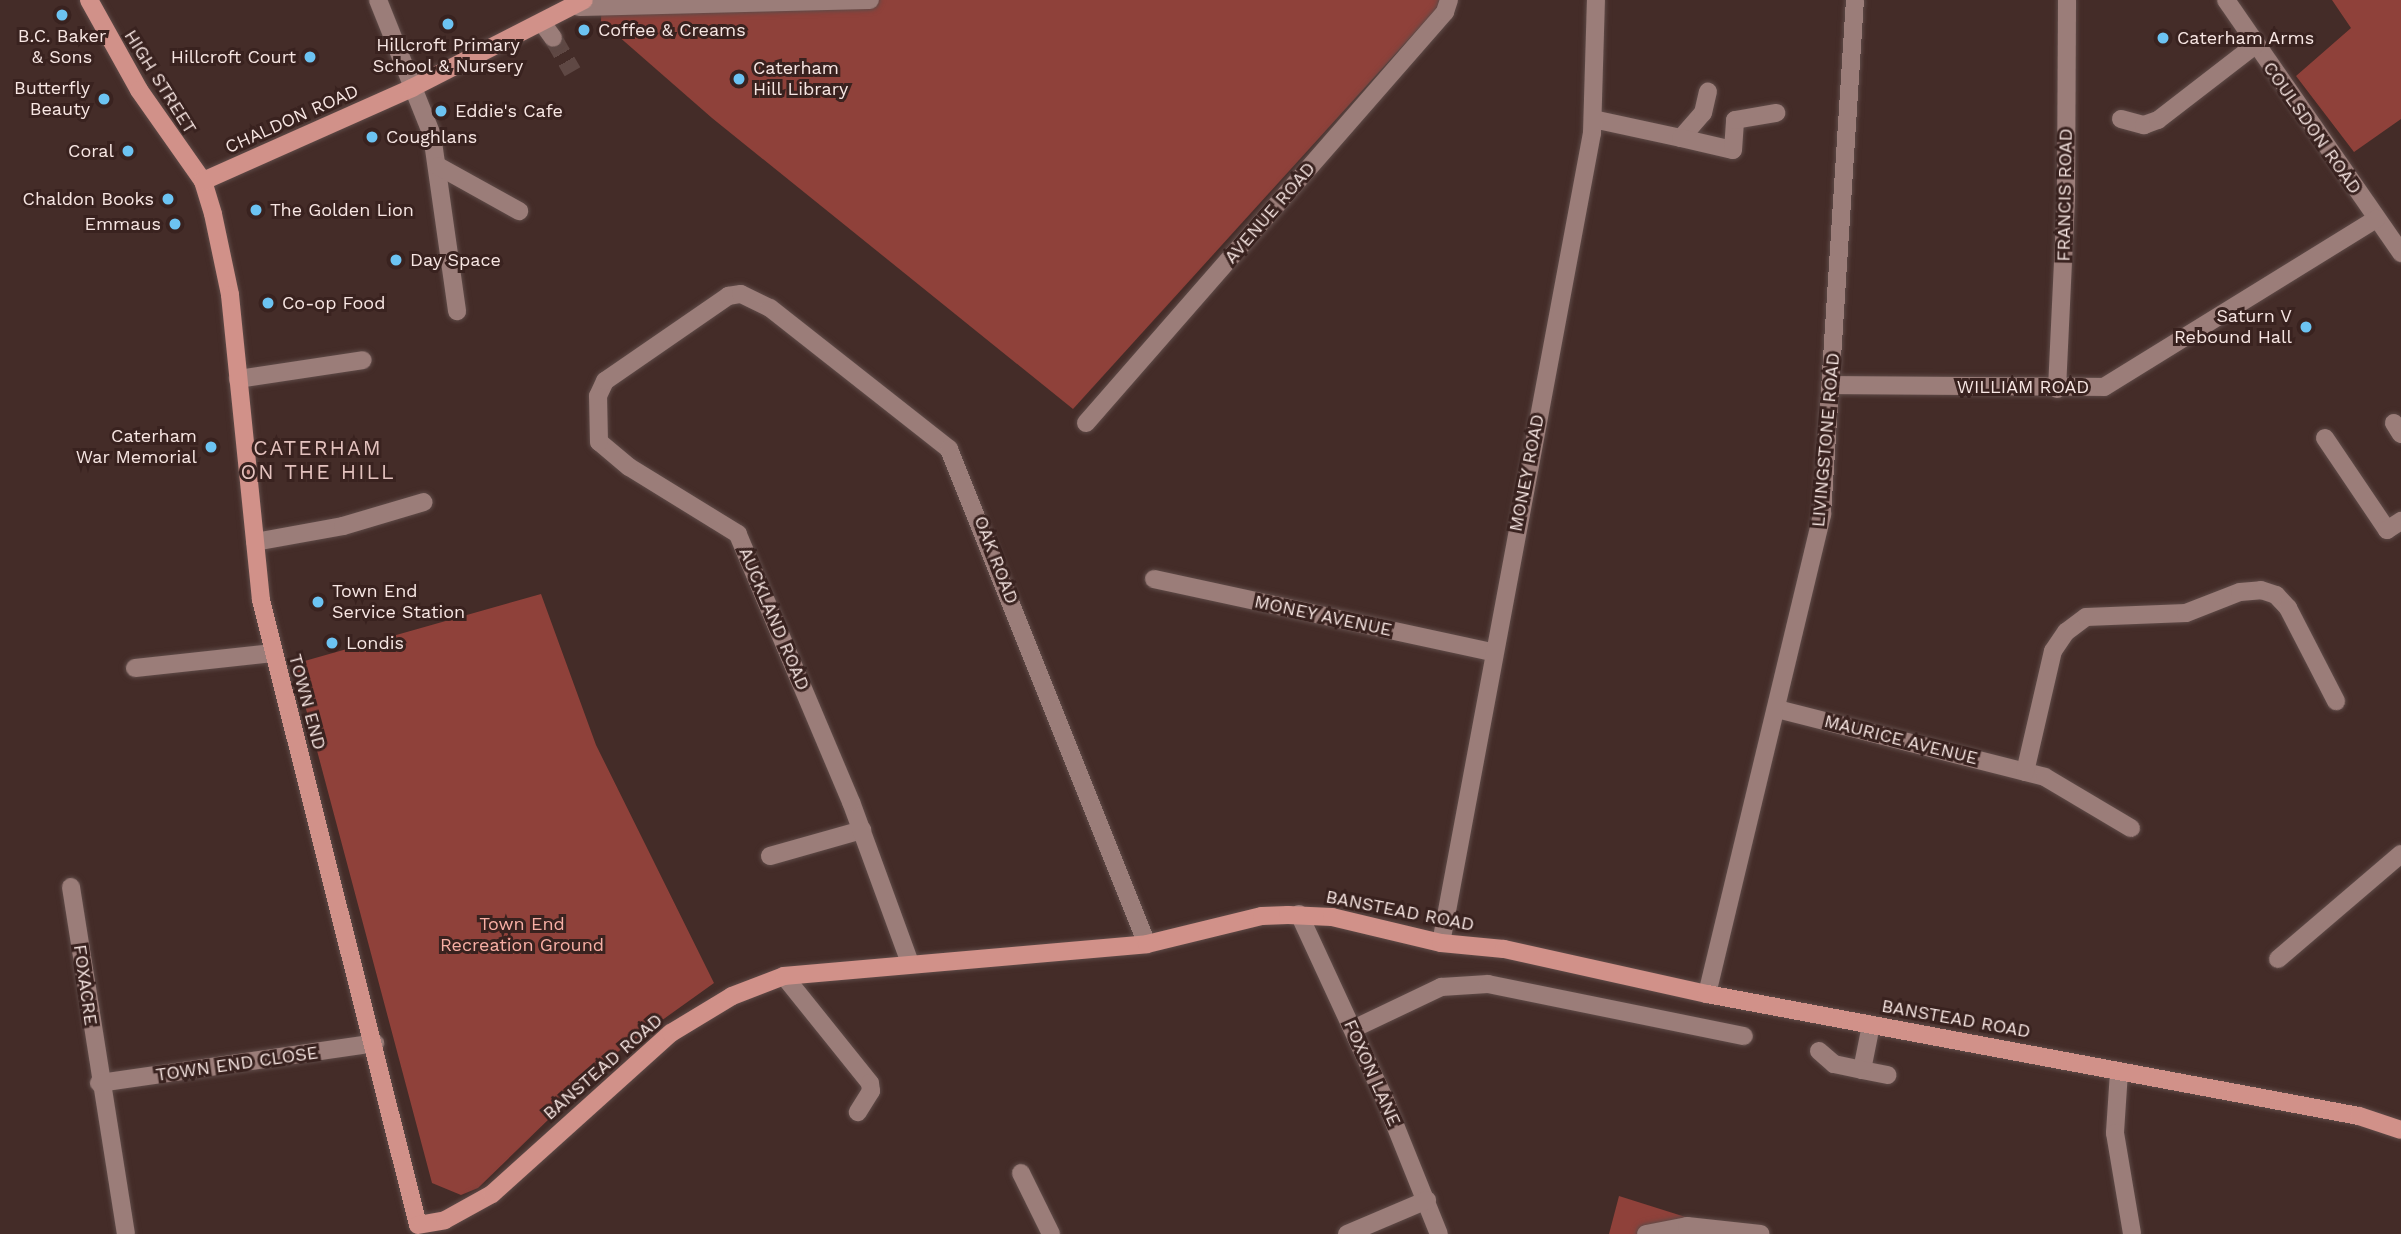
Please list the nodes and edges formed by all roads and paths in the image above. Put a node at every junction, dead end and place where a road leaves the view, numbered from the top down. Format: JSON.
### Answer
{"nodes":[{"id":1,"x":89,"y":0,"type":"edge"},
{"id":2,"x":378,"y":0,"type":"edge"},
{"id":3,"x":870,"y":0,"type":"edge"},
{"id":4,"x":1448,"y":0,"type":"edge"},
{"id":5,"x":1595,"y":0,"type":"edge"},
{"id":6,"x":1855,"y":0,"type":"edge"},
{"id":7,"x":2067,"y":0,"type":"edge"},
{"id":8,"x":2226,"y":0,"type":"edge"},
{"id":9,"x":581,"y":3,"type":"edge"},
{"id":10,"x":2255,"y":45,"type":"junction"},
{"id":11,"x":412,"y":88,"type":"junction"},
{"id":12,"x":1708,"y":92,"type":"dead end"},
{"id":13,"x":1776,"y":113,"type":"dead end"},
{"id":14,"x":2121,"y":119,"type":"dead end"},
{"id":15,"x":1593,"y":120,"type":"junction"},
{"id":16,"x":1681,"y":138,"type":"junction"},
{"id":17,"x":438,"y":166,"type":"junction"},
{"id":18,"x":203,"y":181,"type":"junction"},
{"id":19,"x":519,"y":211,"type":"dead end"},
{"id":20,"x":2376,"y":219,"type":"junction"},
{"id":21,"x":2401,"y":253,"type":"edge"},
{"id":22,"x":713,"y":306,"type":"joint"},
{"id":23,"x":457,"y":311,"type":"dead end"},
{"id":24,"x":363,"y":360,"type":"dead end"},
{"id":25,"x":238,"y":379,"type":"junction"},
{"id":26,"x":1832,"y":385,"type":"junction"},
{"id":27,"x":2057,"y":389,"type":"junction"},
{"id":28,"x":1086,"y":422,"type":"dead end"},
{"id":29,"x":2325,"y":438,"type":"dead end"},
{"id":30,"x":424,"y":502,"type":"dead end"},
{"id":31,"x":2401,"y":520,"type":"edge"},
{"id":32,"x":255,"y":542,"type":"junction"},
{"id":33,"x":1154,"y":579,"type":"dead end"},
{"id":34,"x":1493,"y":652,"type":"junction"},
{"id":35,"x":272,"y":653,"type":"junction"},
{"id":36,"x":135,"y":668,"type":"dead end"},
{"id":37,"x":2336,"y":701,"type":"dead end"},
{"id":38,"x":1777,"y":709,"type":"junction"},
{"id":39,"x":2025,"y":772,"type":"junction"},
{"id":40,"x":2131,"y":828,"type":"dead end"},
{"id":41,"x":862,"y":830,"type":"junction"},
{"id":42,"x":2401,"y":854,"type":"edge"},
{"id":43,"x":770,"y":856,"type":"dead end"},
{"id":44,"x":71,"y":887,"type":"dead end"},
{"id":45,"x":1299,"y":914,"type":"junction"},
{"id":46,"x":1441,"y":943,"type":"junction"},
{"id":47,"x":1147,"y":944,"type":"junction"},
{"id":48,"x":2278,"y":959,"type":"dead end"},
{"id":49,"x":910,"y":963,"type":"junction"},
{"id":50,"x":784,"y":976,"type":"junction"},
{"id":51,"x":1707,"y":994,"type":"junction"},
{"id":52,"x":1871,"y":1024,"type":"junction"},
{"id":53,"x":1353,"y":1029,"type":"junction"},
{"id":54,"x":1744,"y":1036,"type":"dead end"},
{"id":55,"x":375,"y":1043,"type":"junction"},
{"id":56,"x":1819,"y":1051,"type":"dead end"},
{"id":57,"x":1862,"y":1070,"type":"junction"},
{"id":58,"x":2119,"y":1072,"type":"junction"},
{"id":59,"x":1888,"y":1075,"type":"dead end"},
{"id":60,"x":99,"y":1083,"type":"junction"},
{"id":61,"x":858,"y":1112,"type":"dead end"},
{"id":62,"x":2401,"y":1129,"type":"edge"},
{"id":63,"x":1021,"y":1173,"type":"dead end"},
{"id":64,"x":1427,"y":1200,"type":"junction"},
{"id":65,"x":419,"y":1229,"type":"edge"},
{"id":66,"x":126,"y":1234,"type":"edge"},
{"id":67,"x":1051,"y":1234,"type":"edge"},
{"id":68,"x":1347,"y":1234,"type":"edge"},
{"id":69,"x":1439,"y":1234,"type":"edge"},
{"id":70,"x":1646,"y":1234,"type":"edge"},
{"id":71,"x":1761,"y":1234,"type":"edge"},
{"id":72,"x":2132,"y":1234,"type":"edge"}],
"edges":[{"from":1,"to":18,"type":"main road","name":"HIGH STREET"},
{"from":2,"to":11,"type":"street"},
{"from":3,"to":9,"type":"street"},
{"from":4,"to":28,"type":"street","name":"AVENUE ROAD"},
{"from":5,"to":15,"type":"street","name":"MONEY ROAD"},
{"from":6,"to":26,"type":"street","name":"LIVINGSTONE ROAD"},
{"from":7,"to":27,"type":"street","name":"FRANCIS ROAD"},
{"from":8,"to":10,"type":"street","name":"COULSDON ROAD"},
{"from":9,"to":11,"type":"main road","name":"CHALDON ROAD"},
{"from":10,"to":14,"type":"street"},
{"from":10,"to":20,"type":"street","name":"COULSDON ROAD"},
{"from":11,"to":17,"type":"street"},
{"from":11,"to":18,"type":"main road","name":"CHALDON ROAD"},
{"from":12,"to":16,"type":"street"},
{"from":13,"to":16,"type":"street"},
{"from":15,"to":16,"type":"street"},
{"from":15,"to":34,"type":"street","name":"MONEY ROAD"},
{"from":17,"to":19,"type":"street"},
{"from":17,"to":23,"type":"street"},
{"from":18,"to":25,"type":"main road","name":"TOWN END"},
{"from":20,"to":21,"type":"street","name":"COULSDON ROAD"},
{"from":20,"to":27,"type":"street","name":"WILLIAM ROAD"},
{"from":22,"to":41,"type":"street","name":"AUCKLAND ROAD"},
{"from":22,"to":47,"type":"street","name":"OAK ROAD"},
{"from":24,"to":25,"type":"street"},
{"from":25,"to":32,"type":"main road","name":"TOWN END"},
{"from":26,"to":27,"type":"street","name":"WILLIAM ROAD"},
{"from":26,"to":38,"type":"street","name":"LIVINGSTONE ROAD"},
{"from":29,"to":31,"type":"street"},
{"from":30,"to":32,"type":"street"},
{"from":32,"to":35,"type":"main road","name":"TOWN END"},
{"from":33,"to":34,"type":"street","name":"MONEY AVENUE"},
{"from":34,"to":46,"type":"street","name":"MONEY ROAD"},
{"from":35,"to":36,"type":"street"},
{"from":35,"to":55,"type":"main road","name":"TOWN END"},
{"from":37,"to":39,"type":"street"},
{"from":38,"to":39,"type":"street","name":"MAURICE AVENUE"},
{"from":38,"to":51,"type":"street","name":"LIVINGSTONE ROAD"},
{"from":39,"to":40,"type":"street","name":"MAURICE AVENUE"},
{"from":41,"to":43,"type":"street"},
{"from":41,"to":49,"type":"street","name":"AUCKLAND ROAD"},
{"from":42,"to":48,"type":"street"},
{"from":44,"to":60,"type":"street","name":"FOXACRE"},
{"from":45,"to":46,"type":"main road","name":"BANSTEAD ROAD"},
{"from":45,"to":47,"type":"main road","name":"BANSTEAD ROAD"},
{"from":45,"to":53,"type":"street","name":"FOXON LANE"},
{"from":46,"to":51,"type":"main road","name":"BANSTEAD ROAD"},
{"from":47,"to":49,"type":"main road","name":"BANSTEAD ROAD"},
{"from":49,"to":50,"type":"main road","name":"BANSTEAD ROAD"},
{"from":50,"to":61,"type":"street"},
{"from":50,"to":65,"type":"main road","name":"BANSTEAD ROAD"},
{"from":51,"to":52,"type":"main road","name":"BANSTEAD ROAD"},
{"from":52,"to":57,"type":"street"},
{"from":52,"to":58,"type":"main road","name":"BANSTEAD ROAD"},
{"from":53,"to":54,"type":"street"},
{"from":53,"to":64,"type":"street","name":"FOXON LANE"},
{"from":55,"to":60,"type":"street","name":"TOWN END CLOSE"},
{"from":55,"to":65,"type":"main road","name":"TOWN END"},
{"from":56,"to":57,"type":"street"},
{"from":57,"to":59,"type":"street"},
{"from":58,"to":62,"type":"main road","name":"BANSTEAD ROAD"},
{"from":58,"to":72,"type":"street"},
{"from":60,"to":66,"type":"street","name":"FOXACRE"},
{"from":63,"to":67,"type":"street"},
{"from":64,"to":68,"type":"street"},
{"from":64,"to":69,"type":"street","name":"FOXON LANE"},
{"from":70,"to":71,"type":"street"}]}
